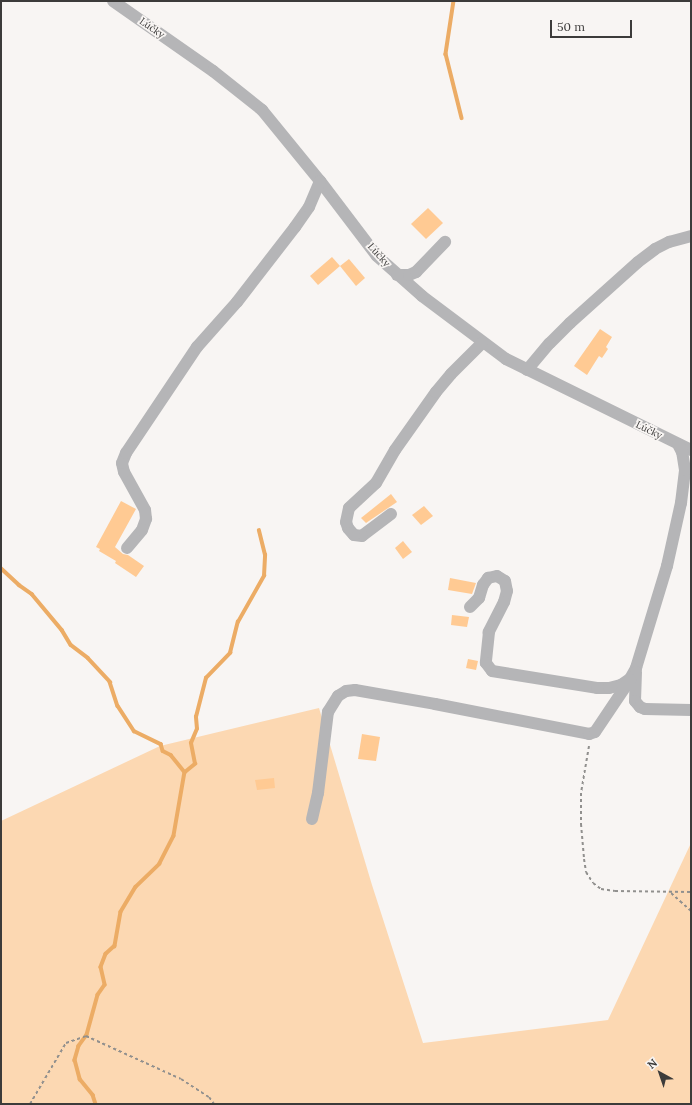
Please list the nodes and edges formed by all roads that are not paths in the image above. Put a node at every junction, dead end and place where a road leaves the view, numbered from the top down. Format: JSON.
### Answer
{"nodes":[{"id":1,"x":113,"y":1,"type":"edge"},
{"id":2,"x":320,"y":181,"type":"junction"},
{"id":3,"x":691,"y":236,"type":"edge"},
{"id":4,"x":445,"y":242,"type":"dead end"},
{"id":5,"x":397,"y":275,"type":"junction"},
{"id":6,"x":482,"y":343,"type":"junction"},
{"id":7,"x":527,"y":370,"type":"junction"},
{"id":8,"x":678,"y":444,"type":"junction"},
{"id":9,"x":691,"y":450,"type":"edge"},
{"id":10,"x":391,"y":514,"type":"dead end"},
{"id":11,"x":126,"y":548,"type":"dead end"},
{"id":12,"x":470,"y":607,"type":"dead end"},
{"id":13,"x":636,"y":668,"type":"junction"},
{"id":14,"x":630,"y":679,"type":"junction"},
{"id":15,"x":691,"y":710,"type":"edge"},
{"id":16,"x":312,"y":819,"type":"dead end"}],
"edges":[{"from":1,"to":2,"type":"street","name":"Lúčky"},
{"from":2,"to":5,"type":"street","name":"Lúčky"},
{"from":2,"to":11,"type":"street"},
{"from":3,"to":7,"type":"street"},
{"from":4,"to":5,"type":"street"},
{"from":5,"to":6,"type":"street","name":"Lúčky"},
{"from":6,"to":7,"type":"street","name":"Lúčky"},
{"from":6,"to":10,"type":"street"},
{"from":7,"to":8,"type":"street","name":"Lúčky"},
{"from":8,"to":9,"type":"street","name":"Lúčky"},
{"from":8,"to":13,"type":"street"},
{"from":12,"to":14,"type":"street"},
{"from":13,"to":14,"type":"street"},
{"from":13,"to":15,"type":"street"},
{"from":14,"to":16,"type":"street"}]}
